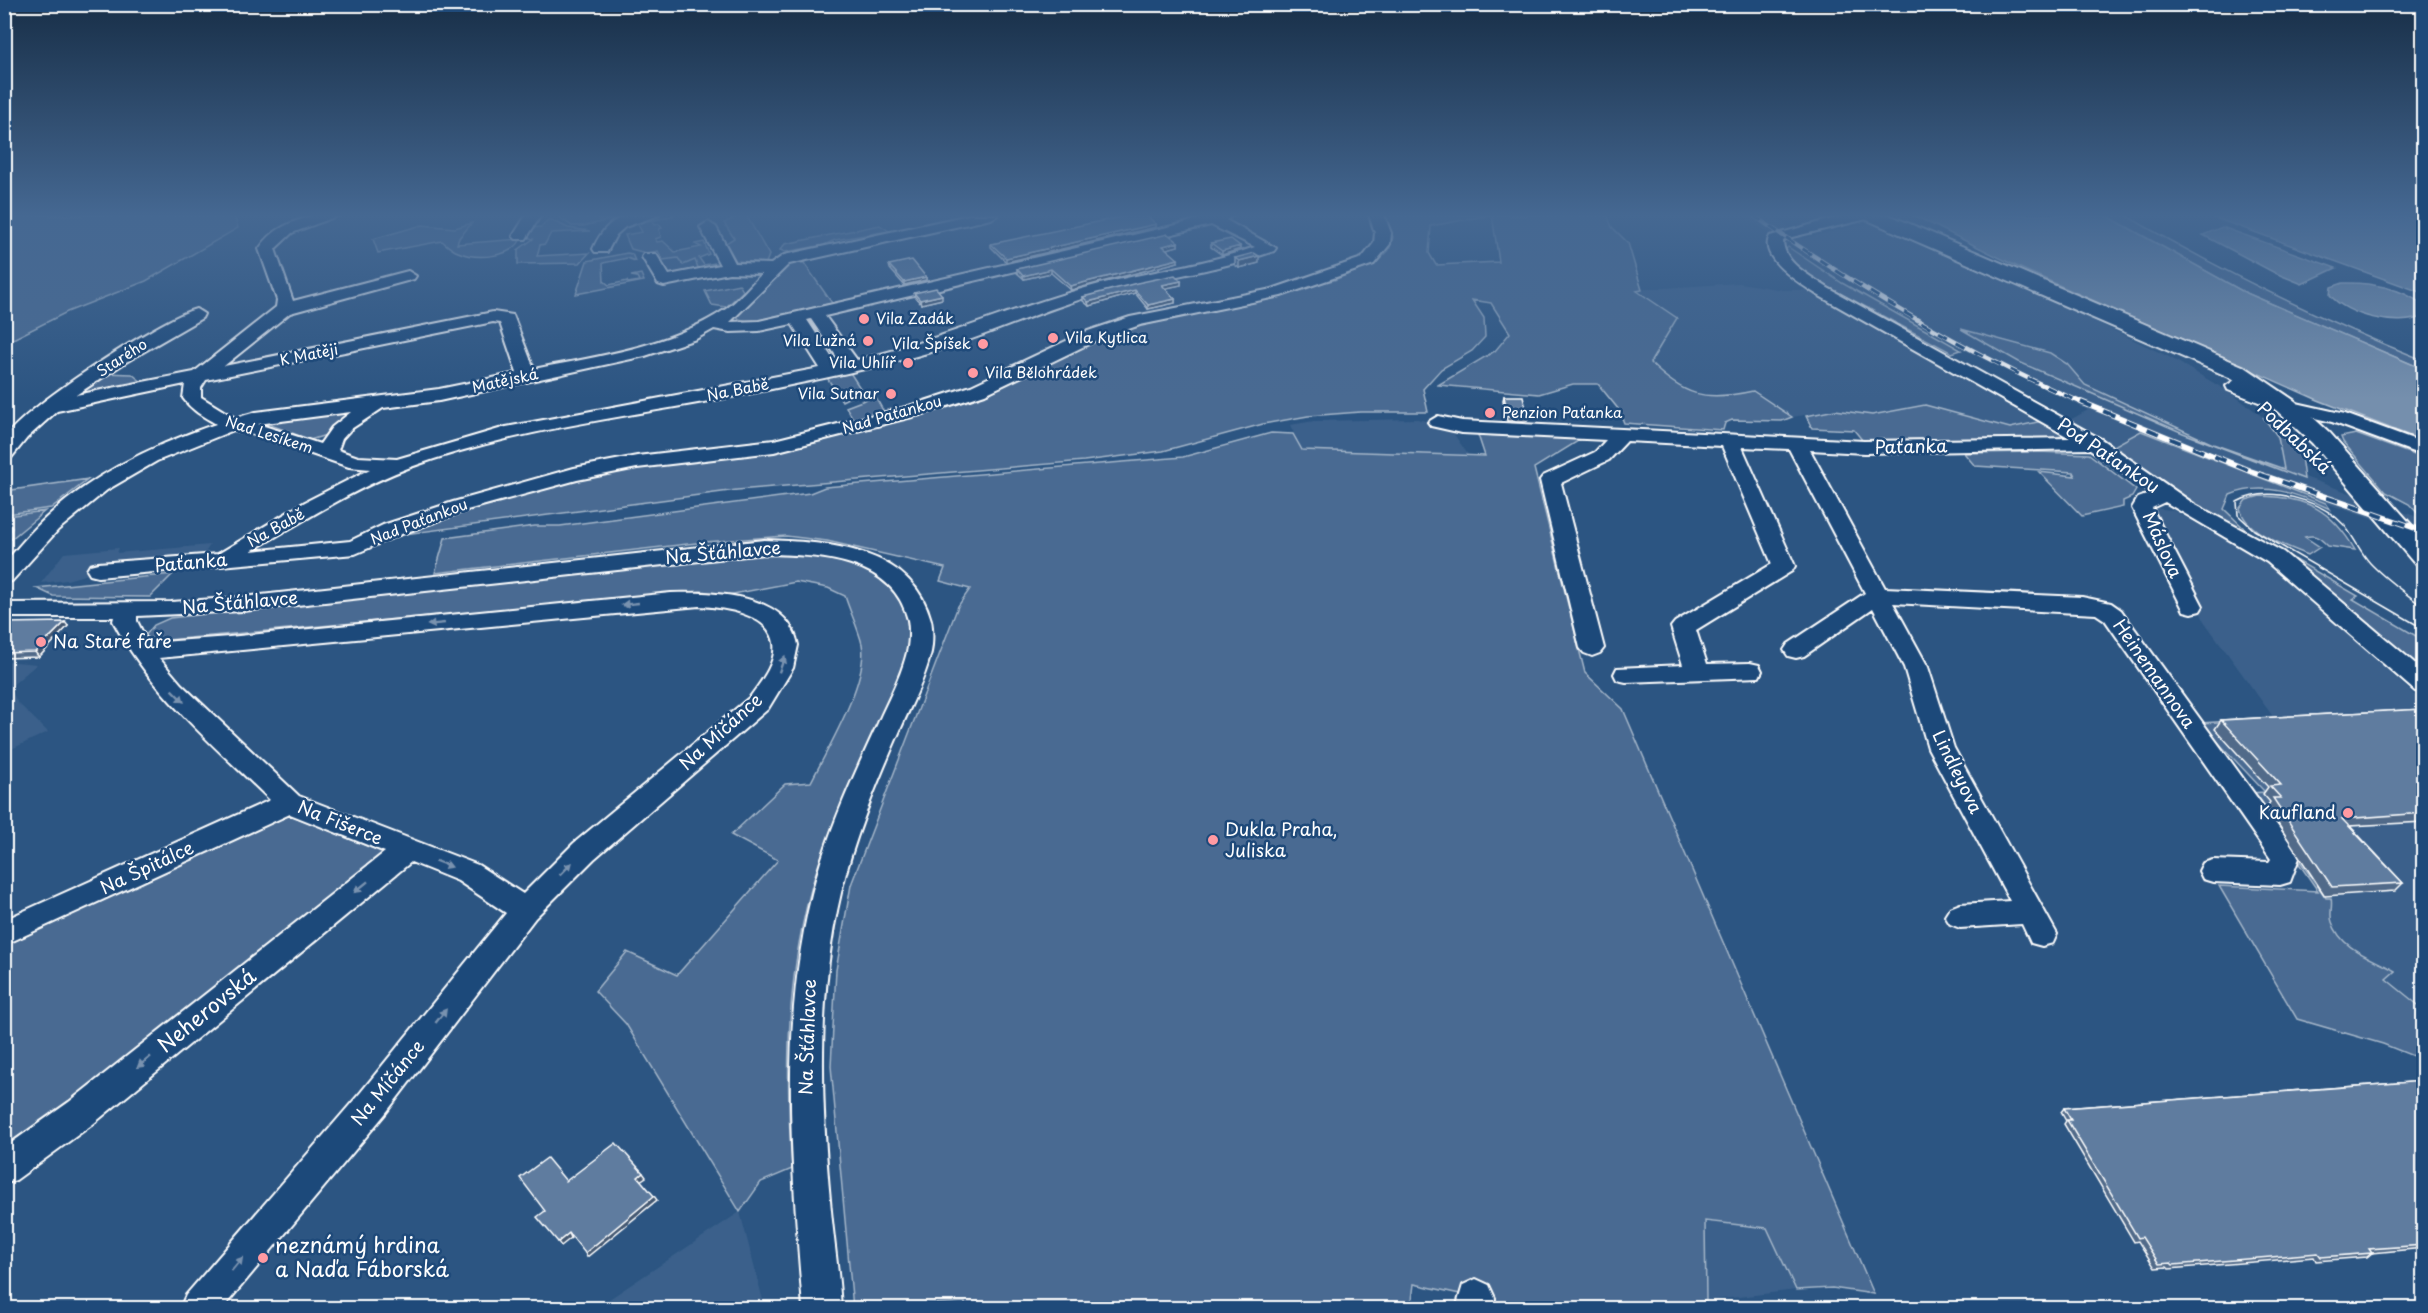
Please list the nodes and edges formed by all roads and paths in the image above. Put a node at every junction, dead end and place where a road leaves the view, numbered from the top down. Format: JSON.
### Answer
{"nodes":[{"id":1,"x":277,"y":276,"type":"edge"},
{"id":2,"x":407,"y":276,"type":"edge"},
{"id":3,"x":661,"y":276,"type":"edge"},
{"id":4,"x":688,"y":276,"type":"edge"},
{"id":5,"x":766,"y":276,"type":"edge"},
{"id":6,"x":975,"y":276,"type":"edge"},
{"id":7,"x":1156,"y":276,"type":"edge"},
{"id":8,"x":1329,"y":276,"type":"edge"},
{"id":9,"x":1802,"y":276,"type":"edge"},
{"id":10,"x":2017,"y":276,"type":"edge"},
{"id":11,"x":284,"y":309,"type":"junction"},
{"id":12,"x":815,"y":313,"type":"junction"},
{"id":13,"x":196,"y":314,"type":"dead end"},
{"id":14,"x":795,"y":317,"type":"junction"},
{"id":15,"x":713,"y":324,"type":"junction"},
{"id":16,"x":852,"y":366,"type":"junction"},
{"id":17,"x":831,"y":371,"type":"junction"},
{"id":18,"x":527,"y":376,"type":"junction"},
{"id":19,"x":199,"y":377,"type":"junction"},
{"id":20,"x":2236,"y":379,"type":"junction"},
{"id":21,"x":380,"y":403,"type":"junction"},
{"id":22,"x":51,"y":406,"type":"junction"},
{"id":23,"x":2284,"y":414,"type":"junction"},
{"id":24,"x":1438,"y":422,"type":"dead end"},
{"id":25,"x":231,"y":424,"type":"junction"},
{"id":26,"x":2361,"y":426,"type":"junction"},
{"id":27,"x":1624,"y":433,"type":"junction"},
{"id":28,"x":2322,"y":438,"type":"junction"},
{"id":29,"x":1729,"y":440,"type":"junction"},
{"id":30,"x":2094,"y":443,"type":"junction"},
{"id":31,"x":1797,"y":445,"type":"junction"},
{"id":32,"x":6,"y":450,"type":"edge"},
{"id":33,"x":2424,"y":450,"type":"edge"},
{"id":34,"x":327,"y":454,"type":"junction"},
{"id":35,"x":356,"y":463,"type":"junction"},
{"id":36,"x":401,"y":464,"type":"junction"},
{"id":37,"x":351,"y":486,"type":"junction"},
{"id":38,"x":2166,"y":495,"type":"junction"},
{"id":39,"x":355,"y":547,"type":"joint"},
{"id":40,"x":24,"y":555,"type":"junction"},
{"id":41,"x":2424,"y":557,"type":"edge"},
{"id":42,"x":221,"y":560,"type":"junction"},
{"id":43,"x":4,"y":567,"type":"edge"},
{"id":44,"x":98,"y":570,"type":"dead end"},
{"id":45,"x":4,"y":576,"type":"edge"},
{"id":46,"x":2424,"y":581,"type":"edge"},
{"id":47,"x":1877,"y":596,"type":"junction"},
{"id":48,"x":2192,"y":606,"type":"dead end"},
{"id":49,"x":16,"y":610,"type":"edge"},
{"id":50,"x":126,"y":610,"type":"junction"},
{"id":51,"x":1592,"y":648,"type":"dead end"},
{"id":52,"x":1796,"y":650,"type":"dead end"},
{"id":53,"x":141,"y":651,"type":"junction"},
{"id":54,"x":1750,"y":671,"type":"dead end"},
{"id":55,"x":1698,"y":673,"type":"junction"},
{"id":56,"x":1626,"y":674,"type":"dead end"},
{"id":57,"x":2424,"y":685,"type":"edge"},
{"id":58,"x":289,"y":803,"type":"junction"},
{"id":59,"x":407,"y":850,"type":"junction"},
{"id":60,"x":2212,"y":871,"type":"dead end"},
{"id":61,"x":525,"y":910,"type":"junction"},
{"id":62,"x":1960,"y":916,"type":"dead end"},
{"id":63,"x":4,"y":933,"type":"edge"},
{"id":64,"x":4,"y":1168,"type":"edge"},
{"id":65,"x":199,"y":1308,"type":"edge"},
{"id":66,"x":822,"y":1308,"type":"edge"}],
"edges":[{"from":1,"to":11,"type":"street"},
{"from":2,"to":11,"type":"street"},
{"from":3,"to":4,"type":"street"},
{"from":5,"to":15,"type":"street","name":"Matějská"},
{"from":6,"to":12,"type":"street"},
{"from":7,"to":16,"type":"street","name":"Na Babě"},
{"from":8,"to":39,"type":"street","name":"Nad Paťankou"},
{"from":9,"to":30,"type":"street","name":"Pod Paťankou"},
{"from":10,"to":20,"type":"main road","name":"Podbabská"},
{"from":11,"to":19,"type":"street"},
{"from":12,"to":14,"type":"street"},
{"from":12,"to":16,"type":"street"},
{"from":13,"to":22,"type":"street","name":"Starého"},
{"from":14,"to":15,"type":"street"},
{"from":14,"to":17,"type":"street"},
{"from":15,"to":18,"type":"street","name":"Matějská"},
{"from":16,"to":17,"type":"street","name":"Na Babě"},
{"from":17,"to":36,"type":"street","name":"Na Babě"},
{"from":18,"to":19,"type":"street","name":"K Matěji"},
{"from":18,"to":21,"type":"street","name":"Matějská"},
{"from":19,"to":22,"type":"street","name":"K Matěji"},
{"from":19,"to":25,"type":"street","name":"Nad Lesíkem"},
{"from":20,"to":23,"type":"main road","name":"Podbabská"},
{"from":20,"to":26,"type":"street"},
{"from":21,"to":25,"type":"street","name":"Matějská"},
{"from":21,"to":34,"type":"street","name":"Nad Lesíkem"},
{"from":22,"to":32,"type":"street","name":"Starého"},
{"from":23,"to":26,"type":"street"},
{"from":23,"to":28,"type":"main road","name":"Podbabská"},
{"from":23,"to":46,"type":"main road","name":"Podbabská"},
{"from":24,"to":27,"type":"street","name":"Paťanka"},
{"from":25,"to":34,"type":"street","name":"Nad Lesíkem"},
{"from":25,"to":40,"type":"street","name":"Matějská"},
{"from":26,"to":28,"type":"street"},
{"from":26,"to":33,"type":"street"},
{"from":27,"to":29,"type":"street","name":"Paťanka"},
{"from":27,"to":51,"type":"street"},
{"from":28,"to":41,"type":"main road","name":"Podbabská"},
{"from":29,"to":31,"type":"street","name":"Paťanka"},
{"from":29,"to":55,"type":"street"},
{"from":30,"to":31,"type":"street","name":"Paťanka"},
{"from":30,"to":38,"type":"street","name":"Pod Paťankou"},
{"from":31,"to":47,"type":"street","name":"Lindleyova"},
{"from":34,"to":35,"type":"street","name":"Nad Lesíkem"},
{"from":35,"to":36,"type":"street","name":"Nad Lesíkem"},
{"from":35,"to":37,"type":"street"},
{"from":36,"to":37,"type":"street","name":"Na Babě"},
{"from":37,"to":42,"type":"street","name":"Na Babě"},
{"from":38,"to":48,"type":"street","name":"Máslova"},
{"from":38,"to":57,"type":"street","name":"Pod Paťankou"},
{"from":39,"to":42,"type":"street","name":"Paťanka"},
{"from":40,"to":43,"type":"street","name":"Matějská"},
{"from":40,"to":45,"type":"street","name":"Matějská"},
{"from":40,"to":49,"type":"street","name":"Matějská"},
{"from":42,"to":44,"type":"street","name":"Paťanka"},
{"from":47,"to":52,"type":"street"},
{"from":47,"to":60,"type":"street","name":"Heinemannova"},
{"from":47,"to":62,"type":"street","name":"Lindleyova"},
{"from":49,"to":50,"type":"street","name":"Na Šťáhlavce"},
{"from":50,"to":53,"type":"street","name":"Na Fišerce"},
{"from":50,"to":66,"type":"street","name":"Na Šťáhlavce"},
{"from":53,"to":58,"type":"street","name":"Na Fišerce","one_way":true},
{"from":61,"to":53,"type":"street","name":"Na Míčánce","one_way":true},
{"from":54,"to":55,"type":"street"},
{"from":55,"to":56,"type":"street"},
{"from":58,"to":59,"type":"street","name":"Na Fišerce"},
{"from":58,"to":63,"type":"street","name":"Na Špitálce"},
{"from":59,"to":61,"type":"street","name":"Na Fišerce","one_way":true},
{"from":59,"to":64,"type":"street","name":"Neherovská","one_way":true},
{"from":65,"to":61,"type":"street","name":"Na Míčánce","one_way":true}]}
